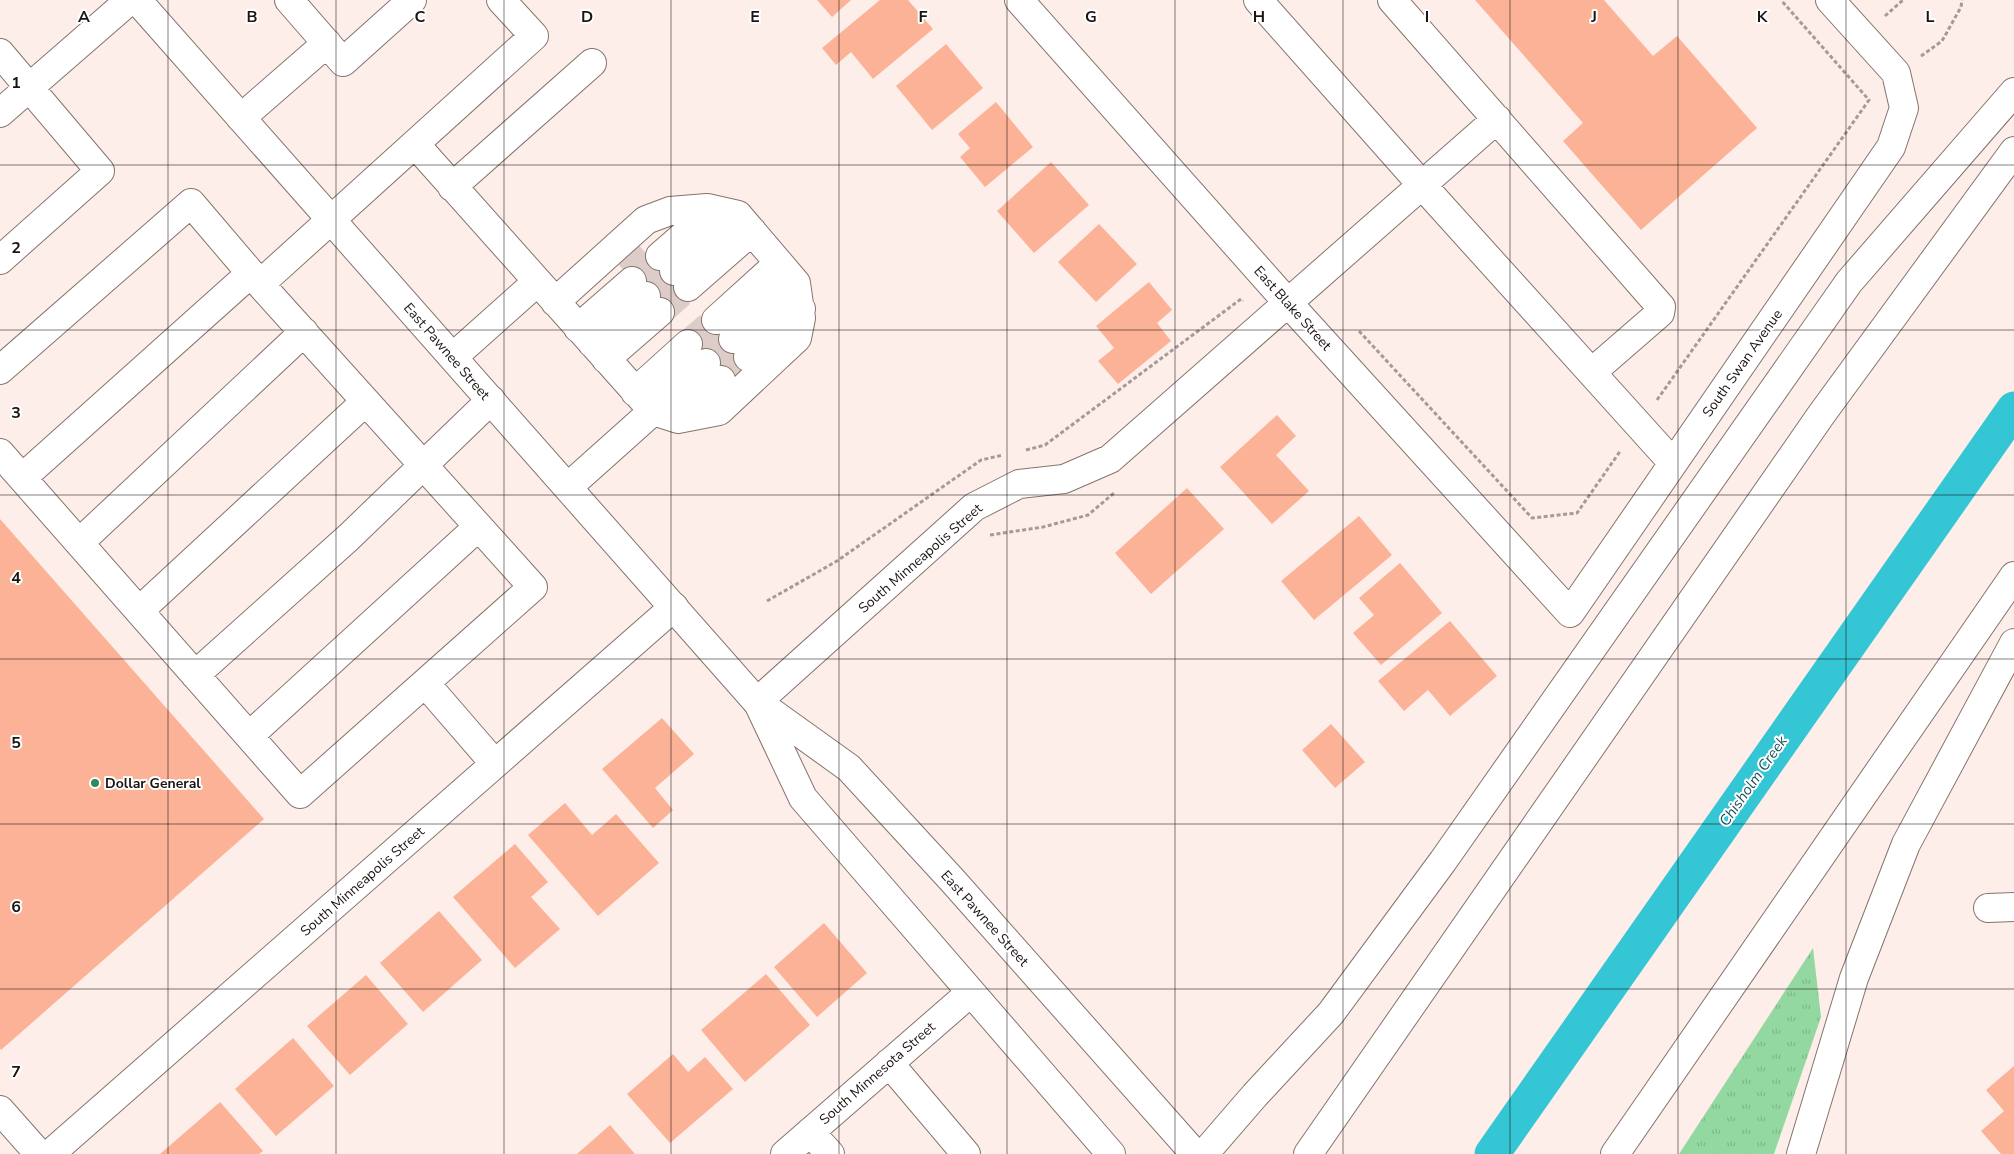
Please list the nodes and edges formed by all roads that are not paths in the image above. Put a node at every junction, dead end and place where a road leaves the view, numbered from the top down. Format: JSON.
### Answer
{"nodes":[{"id":1,"x":130,"y":0,"type":"edge"},
{"id":2,"x":137,"y":0,"type":"edge"},
{"id":3,"x":288,"y":0,"type":"edge"},
{"id":4,"x":412,"y":0,"type":"edge"},
{"id":5,"x":501,"y":0,"type":"edge"},
{"id":6,"x":1019,"y":0,"type":"edge"},
{"id":7,"x":1258,"y":0,"type":"edge"},
{"id":8,"x":1392,"y":0,"type":"edge"},
{"id":9,"x":1830,"y":0,"type":"edge"},
{"id":10,"x":327,"y":43,"type":"junction"},
{"id":11,"x":0,"y":53,"type":"edge"},
{"id":12,"x":592,"y":63,"type":"dead end"},
{"id":13,"x":30,"y":87,"type":"junction"},
{"id":14,"x":2014,"y":92,"type":"edge"},
{"id":15,"x":0,"y":113,"type":"edge"},
{"id":16,"x":241,"y":118,"type":"junction"},
{"id":17,"x":1497,"y":119,"type":"junction"},
{"id":18,"x":415,"y":144,"type":"junction"},
{"id":19,"x":2014,"y":151,"type":"edge"},
{"id":20,"x":1422,"y":185,"type":"junction"},
{"id":21,"x":452,"y":187,"type":"junction"},
{"id":22,"x":680,"y":210,"type":"junction"},
{"id":23,"x":331,"y":219,"type":"junction"},
{"id":24,"x":734,"y":219,"type":"junction"},
{"id":25,"x":0,"y":260,"type":"edge"},
{"id":26,"x":667,"y":264,"type":"junction"},
{"id":27,"x":788,"y":273,"type":"junction"},
{"id":28,"x":255,"y":278,"type":"junction"},
{"id":29,"x":537,"y":282,"type":"junction"},
{"id":30,"x":1289,"y":304,"type":"junction"},
{"id":31,"x":801,"y":309,"type":"junction"},
{"id":32,"x":579,"y":329,"type":"junction"},
{"id":33,"x":304,"y":332,"type":"junction"},
{"id":34,"x":453,"y":357,"type":"junction"},
{"id":35,"x":705,"y":362,"type":"tunnel mouth"},
{"id":36,"x":0,"y":370,"type":"edge"},
{"id":37,"x":1592,"y":372,"type":"junction"},
{"id":38,"x":491,"y":400,"type":"junction"},
{"id":39,"x":365,"y":402,"type":"junction"},
{"id":40,"x":655,"y":407,"type":"junction"},
{"id":41,"x":0,"y":453,"type":"edge"},
{"id":42,"x":1673,"y":462,"type":"junction"},
{"id":43,"x":422,"y":465,"type":"junction"},
{"id":44,"x":22,"y":478,"type":"junction"},
{"id":45,"x":568,"y":487,"type":"junction"},
{"id":46,"x":478,"y":528,"type":"junction"},
{"id":47,"x":79,"y":543,"type":"junction"},
{"id":48,"x":2014,"y":576,"type":"edge"},
{"id":49,"x":674,"y":607,"type":"junction"},
{"id":50,"x":139,"y":611,"type":"junction"},
{"id":51,"x":1570,"y":612,"type":"joint"},
{"id":52,"x":2014,"y":643,"type":"edge"},
{"id":53,"x":195,"y":675,"type":"junction"},
{"id":54,"x":425,"y":683,"type":"junction"},
{"id":55,"x":757,"y":702,"type":"junction"},
{"id":56,"x":249,"y":736,"type":"junction"},
{"id":57,"x":495,"y":764,"type":"junction"},
{"id":58,"x":970,"y":992,"type":"junction"},
{"id":59,"x":889,"y":1063,"type":"junction"},
{"id":60,"x":0,"y":1110,"type":"edge"},
{"id":61,"x":810,"y":1132,"type":"junction"},
{"id":62,"x":39,"y":1154,"type":"edge"},
{"id":63,"x":50,"y":1154,"type":"edge"},
{"id":64,"x":785,"y":1154,"type":"edge"},
{"id":65,"x":830,"y":1154,"type":"edge"},
{"id":66,"x":966,"y":1154,"type":"edge"},
{"id":67,"x":1111,"y":1154,"type":"edge"},
{"id":68,"x":1195,"y":1154,"type":"edge"},
{"id":69,"x":1204,"y":1154,"type":"edge"},
{"id":70,"x":1308,"y":1154,"type":"edge"},
{"id":71,"x":1615,"y":1154,"type":"edge"},
{"id":72,"x":1801,"y":1154,"type":"edge"}],
"edges":[{"from":1,"to":13,"type":"main road"},
{"from":2,"to":16,"type":"main road","name":"East Pawnee Street"},
{"from":3,"to":10,"type":"main road"},
{"from":4,"to":10,"type":"main road"},
{"from":5,"to":18,"type":"main road"},
{"from":6,"to":30,"type":"main road","name":"East Blake Street"},
{"from":7,"to":20,"type":"main road"},
{"from":8,"to":17,"type":"main road"},
{"from":9,"to":42,"type":"main road","name":"South Swan Avenue"},
{"from":10,"to":16,"type":"main road"},
{"from":11,"to":13,"type":"main road"},
{"from":12,"to":21,"type":"main road"},
{"from":13,"to":15,"type":"main road"},
{"from":13,"to":25,"type":"main road"},
{"from":14,"to":69,"type":"main road"},
{"from":16,"to":23,"type":"main road","name":"East Pawnee Street"},
{"from":17,"to":20,"type":"main road","name":"South Minneapolis Street"},
{"from":17,"to":37,"type":"main road"},
{"from":18,"to":21,"type":"main road"},
{"from":18,"to":23,"type":"main road"},
{"from":19,"to":70,"type":"main road"},
{"from":20,"to":30,"type":"main road","name":"South Minneapolis Street"},
{"from":20,"to":37,"type":"main road"},
{"from":21,"to":29,"type":"main road"},
{"from":22,"to":24,"type":"main road"},
{"from":22,"to":26,"type":"main road"},
{"from":22,"to":32,"type":"main road"},
{"from":23,"to":28,"type":"main road"},
{"from":23,"to":34,"type":"main road","name":"East Pawnee Street"},
{"from":24,"to":26,"type":"main road"},
{"from":24,"to":26,"type":"main road"},
{"from":24,"to":27,"type":"main road"},
{"from":27,"to":31,"type":"main road"},
{"from":27,"to":31,"type":"main road"},
{"from":28,"to":33,"type":"main road"},
{"from":28,"to":36,"type":"main road"},
{"from":28,"to":44,"type":"main road"},
{"from":29,"to":32,"type":"main road"},
{"from":29,"to":34,"type":"main road"},
{"from":30,"to":51,"type":"main road","name":"East Blake Street"},
{"from":30,"to":55,"type":"main road","name":"South Minneapolis Street"},
{"from":31,"to":40,"type":"main road"},
{"from":32,"to":32,"type":"main road"},
{"from":32,"to":40,"type":"main road"},
{"from":33,"to":39,"type":"main road"},
{"from":33,"to":47,"type":"main road"},
{"from":34,"to":38,"type":"main road","name":"East Pawnee Street"},
{"from":35,"to":40,"type":"main road"},
{"from":37,"to":42,"type":"main road"},
{"from":38,"to":43,"type":"main road"},
{"from":38,"to":45,"type":"main road","name":"East Pawnee Street"},
{"from":39,"to":43,"type":"main road"},
{"from":39,"to":50,"type":"main road"},
{"from":40,"to":45,"type":"main road"},
{"from":41,"to":44,"type":"main road"},
{"from":42,"to":51,"type":"main road","name":"South Swan Avenue"},
{"from":43,"to":46,"type":"main road"},
{"from":43,"to":53,"type":"main road"},
{"from":44,"to":47,"type":"main road"},
{"from":45,"to":49,"type":"main road","name":"East Pawnee Street"},
{"from":46,"to":54,"type":"main road"},
{"from":46,"to":56,"type":"main road"},
{"from":47,"to":50,"type":"main road"},
{"from":48,"to":71,"type":"main road"},
{"from":49,"to":55,"type":"main road","name":"East Pawnee Street"},
{"from":49,"to":57,"type":"main road","name":"South Minneapolis Street"},
{"from":50,"to":53,"type":"main road"},
{"from":52,"to":72,"type":"main road"},
{"from":53,"to":56,"type":"main road"},
{"from":54,"to":56,"type":"main road"},
{"from":54,"to":57,"type":"main road"},
{"from":55,"to":58,"type":"main road","name":"East Pawnee Street"},
{"from":55,"to":68,"type":"main road","name":"East Pawnee Street"},
{"from":57,"to":63,"type":"main road","name":"South Minneapolis Street"},
{"from":58,"to":59,"type":"main road","name":"South Minnesota Street"},
{"from":58,"to":67,"type":"main road","name":"East Pawnee Street"},
{"from":59,"to":61,"type":"main road","name":"South Minnesota Street"},
{"from":59,"to":66,"type":"main road"},
{"from":60,"to":62,"type":"main road"},
{"from":61,"to":64,"type":"main road","name":"South Minnesota Street"},
{"from":61,"to":65,"type":"main road"}]}
